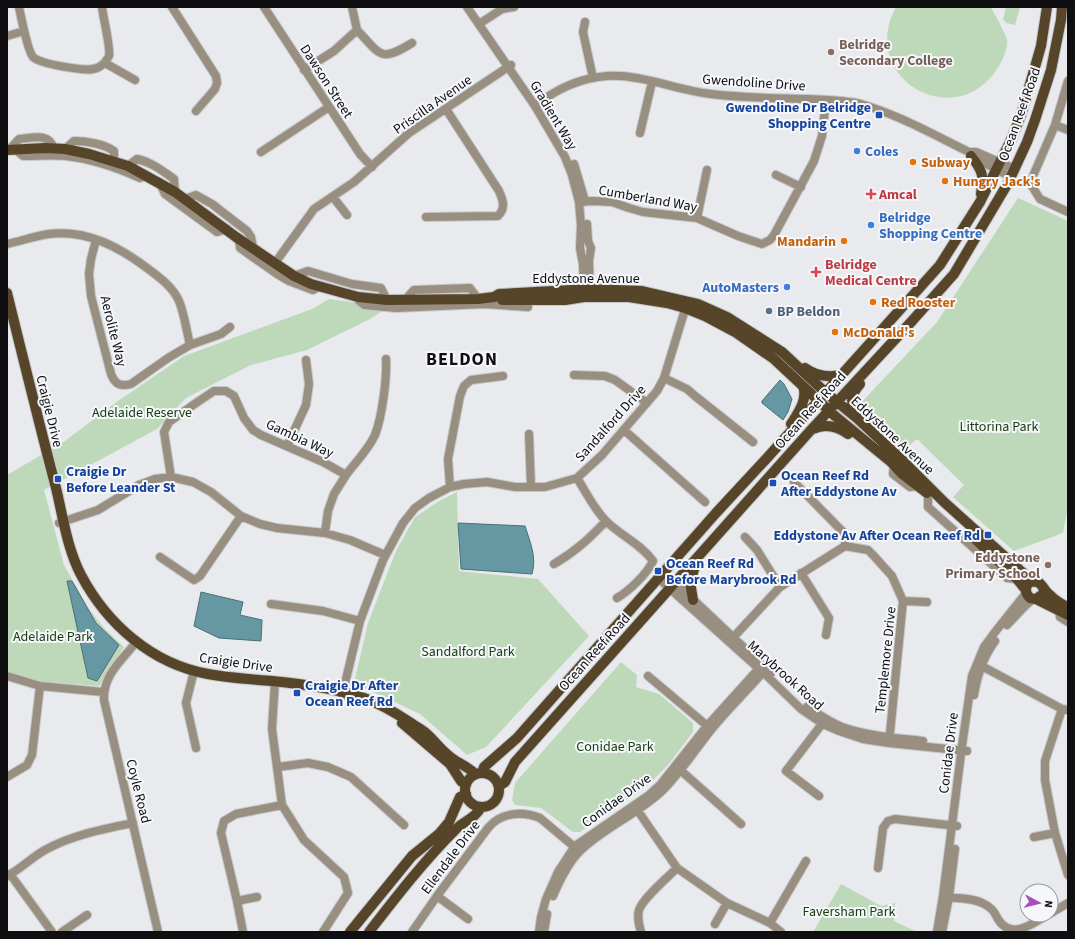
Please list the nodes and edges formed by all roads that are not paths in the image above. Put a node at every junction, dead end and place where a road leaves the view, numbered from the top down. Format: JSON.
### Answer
{"nodes":[{"id":1,"x":18,"y":7,"type":"edge"},
{"id":2,"x":102,"y":7,"type":"edge"},
{"id":3,"x":172,"y":7,"type":"edge"},
{"id":4,"x":264,"y":7,"type":"edge"},
{"id":5,"x":352,"y":7,"type":"edge"},
{"id":6,"x":467,"y":7,"type":"edge"},
{"id":7,"x":473,"y":7,"type":"edge"},
{"id":8,"x":514,"y":7,"type":"edge"},
{"id":9,"x":1047,"y":7,"type":"edge"},
{"id":10,"x":1062,"y":7,"type":"edge"},
{"id":11,"x":585,"y":22,"type":"dead end"},
{"id":12,"x":481,"y":23,"type":"junction"},
{"id":13,"x":357,"y":30,"type":"junction"},
{"id":14,"x":24,"y":31,"type":"junction"},
{"id":15,"x":7,"y":36,"type":"edge"},
{"id":16,"x":412,"y":43,"type":"dead end"},
{"id":17,"x":105,"y":63,"type":"junction"},
{"id":18,"x":510,"y":66,"type":"junction"},
{"id":19,"x":304,"y":70,"type":"junction"},
{"id":20,"x":593,"y":78,"type":"junction"},
{"id":21,"x":135,"y":80,"type":"dead end"},
{"id":22,"x":1068,"y":81,"type":"edge"},
{"id":23,"x":652,"y":82,"type":"junction"},
{"id":24,"x":826,"y":100,"type":"junction"},
{"id":25,"x":537,"y":104,"type":"junction"},
{"id":26,"x":328,"y":106,"type":"junction"},
{"id":27,"x":446,"y":109,"type":"junction"},
{"id":28,"x":196,"y":111,"type":"dead end"},
{"id":29,"x":1054,"y":125,"type":"junction"},
{"id":30,"x":1068,"y":130,"type":"edge"},
{"id":31,"x":640,"y":133,"type":"dead end"},
{"id":32,"x":10,"y":150,"type":"edge"},
{"id":33,"x":261,"y":152,"type":"dead end"},
{"id":34,"x":970,"y":154,"type":"junction"},
{"id":35,"x":128,"y":166,"type":"junction"},
{"id":36,"x":999,"y":166,"type":"junction"},
{"id":37,"x":372,"y":167,"type":"junction"},
{"id":38,"x":707,"y":170,"type":"dead end"},
{"id":39,"x":1013,"y":173,"type":"junction"},
{"id":40,"x":147,"y":175,"type":"junction"},
{"id":41,"x":776,"y":175,"type":"dead end"},
{"id":42,"x":159,"y":182,"type":"junction"},
{"id":43,"x":801,"y":187,"type":"junction"},
{"id":44,"x":175,"y":192,"type":"junction"},
{"id":45,"x":333,"y":198,"type":"junction"},
{"id":46,"x":185,"y":199,"type":"junction"},
{"id":47,"x":582,"y":202,"type":"junction"},
{"id":48,"x":980,"y":202,"type":"junction"},
{"id":49,"x":1068,"y":212,"type":"edge"},
{"id":50,"x":347,"y":215,"type":"dead end"},
{"id":51,"x":426,"y":217,"type":"dead end"},
{"id":52,"x":697,"y":218,"type":"junction"},
{"id":53,"x":226,"y":229,"type":"junction"},
{"id":54,"x":240,"y":239,"type":"junction"},
{"id":55,"x":96,"y":240,"type":"junction"},
{"id":56,"x":7,"y":244,"type":"edge"},
{"id":57,"x":253,"y":248,"type":"junction"},
{"id":58,"x":275,"y":263,"type":"junction"},
{"id":59,"x":294,"y":276,"type":"junction"},
{"id":60,"x":320,"y":286,"type":"junction"},
{"id":61,"x":7,"y":293,"type":"edge"},
{"id":62,"x":587,"y":293,"type":"junction"},
{"id":63,"x":358,"y":297,"type":"junction"},
{"id":64,"x":478,"y":298,"type":"junction"},
{"id":65,"x":387,"y":300,"type":"junction"},
{"id":66,"x":405,"y":300,"type":"junction"},
{"id":67,"x":458,"y":302,"type":"junction"},
{"id":68,"x":686,"y":305,"type":"junction"},
{"id":69,"x":528,"y":306,"type":"dead end"},
{"id":70,"x":7,"y":315,"type":"edge"},
{"id":71,"x":912,"y":320,"type":"junction"},
{"id":72,"x":230,"y":327,"type":"dead end"},
{"id":73,"x":766,"y":343,"type":"junction"},
{"id":74,"x":190,"y":346,"type":"junction"},
{"id":75,"x":782,"y":352,"type":"junction"},
{"id":76,"x":386,"y":359,"type":"dead end"},
{"id":77,"x":774,"y":359,"type":"junction"},
{"id":78,"x":306,"y":360,"type":"dead end"},
{"id":79,"x":574,"y":375,"type":"dead end"},
{"id":80,"x":841,"y":375,"type":"junction"},
{"id":81,"x":503,"y":376,"type":"dead end"},
{"id":82,"x":664,"y":378,"type":"junction"},
{"id":83,"x":803,"y":386,"type":"junction"},
{"id":84,"x":825,"y":392,"type":"junction"},
{"id":85,"x":818,"y":400,"type":"junction"},
{"id":86,"x":836,"y":402,"type":"junction"},
{"id":87,"x":647,"y":403,"type":"junction"},
{"id":88,"x":829,"y":410,"type":"junction"},
{"id":89,"x":857,"y":418,"type":"junction"},
{"id":90,"x":624,"y":430,"type":"junction"},
{"id":91,"x":810,"y":431,"type":"junction"},
{"id":92,"x":529,"y":434,"type":"dead end"},
{"id":93,"x":753,"y":442,"type":"dead end"},
{"id":94,"x":287,"y":446,"type":"junction"},
{"id":95,"x":767,"y":458,"type":"junction"},
{"id":96,"x":904,"y":462,"type":"junction"},
{"id":97,"x":892,"y":464,"type":"junction"},
{"id":98,"x":346,"y":475,"type":"junction"},
{"id":99,"x":171,"y":477,"type":"junction"},
{"id":100,"x":577,"y":478,"type":"junction"},
{"id":101,"x":794,"y":482,"type":"dead end"},
{"id":102,"x":450,"y":487,"type":"junction"},
{"id":103,"x":531,"y":487,"type":"junction"},
{"id":104,"x":705,"y":502,"type":"dead end"},
{"id":105,"x":241,"y":516,"type":"junction"},
{"id":106,"x":606,"y":521,"type":"junction"},
{"id":107,"x":61,"y":522,"type":"junction"},
{"id":108,"x":325,"y":533,"type":"junction"},
{"id":109,"x":745,"y":537,"type":"dead end"},
{"id":110,"x":845,"y":546,"type":"junction"},
{"id":111,"x":699,"y":554,"type":"junction"},
{"id":112,"x":385,"y":555,"type":"junction"},
{"id":113,"x":160,"y":557,"type":"dead end"},
{"id":114,"x":554,"y":564,"type":"dead end"},
{"id":115,"x":801,"y":572,"type":"junction"},
{"id":116,"x":661,"y":575,"type":"junction"},
{"id":117,"x":1032,"y":581,"type":"junction"},
{"id":118,"x":671,"y":586,"type":"junction"},
{"id":119,"x":780,"y":587,"type":"junction"},
{"id":120,"x":1044,"y":589,"type":"junction"},
{"id":121,"x":1030,"y":595,"type":"junction"},
{"id":122,"x":617,"y":598,"type":"dead end"},
{"id":123,"x":693,"y":600,"type":"junction"},
{"id":124,"x":903,"y":601,"type":"junction"},
{"id":125,"x":927,"y":602,"type":"dead end"},
{"id":126,"x":271,"y":604,"type":"dead end"},
{"id":127,"x":1066,"y":610,"type":"edge"},
{"id":128,"x":360,"y":621,"type":"junction"},
{"id":129,"x":1068,"y":622,"type":"edge"},
{"id":130,"x":826,"y":635,"type":"dead end"},
{"id":131,"x":731,"y":639,"type":"junction"},
{"id":132,"x":132,"y":643,"type":"junction"},
{"id":133,"x":980,"y":665,"type":"junction"},
{"id":134,"x":763,"y":669,"type":"junction"},
{"id":135,"x":193,"y":674,"type":"junction"},
{"id":136,"x":7,"y":676,"type":"edge"},
{"id":137,"x":648,"y":676,"type":"dead end"},
{"id":138,"x":274,"y":684,"type":"junction"},
{"id":139,"x":40,"y":686,"type":"junction"},
{"id":140,"x":103,"y":692,"type":"junction"},
{"id":141,"x":342,"y":694,"type":"junction"},
{"id":142,"x":1065,"y":710,"type":"edge"},
{"id":143,"x":824,"y":722,"type":"junction"},
{"id":144,"x":709,"y":728,"type":"junction"},
{"id":145,"x":890,"y":740,"type":"junction"},
{"id":146,"x":196,"y":748,"type":"dead end"},
{"id":147,"x":964,"y":749,"type":"junction"},
{"id":148,"x":278,"y":767,"type":"junction"},
{"id":149,"x":679,"y":768,"type":"junction"},
{"id":150,"x":479,"y":774,"type":"junction"},
{"id":151,"x":7,"y":777,"type":"edge"},
{"id":152,"x":499,"y":786,"type":"junction"},
{"id":153,"x":466,"y":789,"type":"junction"},
{"id":154,"x":819,"y":796,"type":"dead end"},
{"id":155,"x":282,"y":805,"type":"junction"},
{"id":156,"x":481,"y":807,"type":"junction"},
{"id":157,"x":636,"y":808,"type":"junction"},
{"id":158,"x":133,"y":823,"type":"junction"},
{"id":159,"x":741,"y":824,"type":"dead end"},
{"id":160,"x":404,"y":825,"type":"dead end"},
{"id":161,"x":955,"y":826,"type":"junction"},
{"id":162,"x":1055,"y":833,"type":"junction"},
{"id":163,"x":1034,"y":837,"type":"dead end"},
{"id":164,"x":577,"y":849,"type":"junction"},
{"id":165,"x":806,"y":861,"type":"dead end"},
{"id":166,"x":677,"y":868,"type":"junction"},
{"id":167,"x":878,"y":868,"type":"dead end"},
{"id":168,"x":1068,"y":874,"type":"edge"},
{"id":169,"x":9,"y":875,"type":"edge"},
{"id":170,"x":437,"y":896,"type":"junction"},
{"id":171,"x":257,"y":897,"type":"dead end"},
{"id":172,"x":946,"y":897,"type":"junction"},
{"id":173,"x":237,"y":901,"type":"junction"},
{"id":174,"x":1068,"y":902,"type":"edge"},
{"id":175,"x":727,"y":904,"type":"junction"},
{"id":176,"x":1059,"y":908,"type":"edge"},
{"id":177,"x":87,"y":915,"type":"dead end"},
{"id":178,"x":468,"y":919,"type":"dead end"},
{"id":179,"x":770,"y":923,"type":"junction"},
{"id":180,"x":1034,"y":923,"type":"edge"},
{"id":181,"x":715,"y":924,"type":"dead end"},
{"id":182,"x":52,"y":932,"type":"edge"},
{"id":183,"x":62,"y":932,"type":"edge"},
{"id":184,"x":158,"y":932,"type":"edge"},
{"id":185,"x":243,"y":932,"type":"edge"},
{"id":186,"x":322,"y":932,"type":"edge"},
{"id":187,"x":350,"y":932,"type":"edge"},
{"id":188,"x":369,"y":932,"type":"edge"},
{"id":189,"x":412,"y":932,"type":"edge"},
{"id":190,"x":539,"y":932,"type":"edge"},
{"id":191,"x":544,"y":932,"type":"edge"},
{"id":192,"x":641,"y":932,"type":"edge"},
{"id":193,"x":781,"y":932,"type":"edge"},
{"id":194,"x":937,"y":932,"type":"edge"},
{"id":195,"x":942,"y":932,"type":"edge"}],
"edges":[{"from":1,"to":14,"type":"street"},
{"from":2,"to":17,"type":"street"},
{"from":3,"to":28,"type":"street"},
{"from":4,"to":19,"type":"street","name":"Dawson Street"},
{"from":5,"to":13,"type":"street"},
{"from":6,"to":12,"type":"street","name":"Gradient Way"},
{"from":7,"to":12,"type":"street","name":"Gradient Way"},
{"from":8,"to":12,"type":"street"},
{"from":9,"to":36,"type":"main road","name":"Ocean Reef Road"},
{"from":10,"to":39,"type":"main road","name":"Ocean Reef Road"},
{"from":11,"to":20,"type":"street"},
{"from":12,"to":18,"type":"street","name":"Gradient Way"},
{"from":13,"to":16,"type":"street"},
{"from":13,"to":19,"type":"street"},
{"from":14,"to":15,"type":"street"},
{"from":14,"to":17,"type":"street"},
{"from":17,"to":21,"type":"street"},
{"from":18,"to":25,"type":"street","name":"Gradient Way"},
{"from":18,"to":27,"type":"street","name":"Priscilla Avenue"},
{"from":19,"to":26,"type":"street","name":"Dawson Street"},
{"from":20,"to":23,"type":"street","name":"Gwendoline Drive"},
{"from":20,"to":25,"type":"street","name":"Gwendoline Drive"},
{"from":22,"to":29,"type":"street"},
{"from":23,"to":24,"type":"street","name":"Gwendoline Drive"},
{"from":23,"to":31,"type":"street"},
{"from":24,"to":34,"type":"street","name":"Gwendoline Drive"},
{"from":24,"to":43,"type":"street","name":"Cumberland Way"},
{"from":25,"to":47,"type":"street","name":"Gradient Way"},
{"from":26,"to":33,"type":"street"},
{"from":26,"to":37,"type":"street","name":"Dawson Street"},
{"from":27,"to":37,"type":"street","name":"Priscilla Avenue"},
{"from":27,"to":51,"type":"street"},
{"from":29,"to":30,"type":"street"},
{"from":29,"to":49,"type":"street"},
{"from":32,"to":35,"type":"main road","name":"Eddystone Avenue"},
{"from":32,"to":40,"type":"street","name":"Eddystone Avenue"},
{"from":34,"to":36,"type":"street","name":"Gwendoline Drive"},
{"from":34,"to":48,"type":"main road"},
{"from":35,"to":40,"type":"main road","name":"Eddystone Avenue"},
{"from":35,"to":44,"type":"street"},
{"from":36,"to":39,"type":"street","name":"Gwendoline Drive"},
{"from":36,"to":48,"type":"main road","name":"Ocean Reef Road"},
{"from":37,"to":45,"type":"street","name":"Priscilla Avenue"},
{"from":38,"to":52,"type":"street"},
{"from":39,"to":71,"type":"main road","name":"Ocean Reef Road"},
{"from":40,"to":42,"type":"main road","name":"Eddystone Avenue"},
{"from":41,"to":43,"type":"street"},
{"from":42,"to":44,"type":"main road","name":"Eddystone Avenue"},
{"from":42,"to":53,"type":"street","name":"Eddystone Avenue"},
{"from":43,"to":52,"type":"street","name":"Cumberland Way"},
{"from":44,"to":46,"type":"main road","name":"Eddystone Avenue"},
{"from":45,"to":50,"type":"street"},
{"from":45,"to":58,"type":"street","name":"Priscilla Avenue"},
{"from":46,"to":53,"type":"main road","name":"Eddystone Avenue"},
{"from":46,"to":57,"type":"street"},
{"from":47,"to":52,"type":"street","name":"Cumberland Way"},
{"from":47,"to":62,"type":"street","name":"Gradient Way"},
{"from":48,"to":80,"type":"main road","name":"Ocean Reef Road"},
{"from":53,"to":54,"type":"main road","name":"Eddystone Avenue"},
{"from":54,"to":57,"type":"main road","name":"Eddystone Avenue"},
{"from":54,"to":60,"type":"street","name":"Eddystone Avenue"},
{"from":55,"to":56,"type":"street"},
{"from":55,"to":74,"type":"street"},
{"from":55,"to":74,"type":"street","name":"Aerolite Way"},
{"from":57,"to":58,"type":"main road","name":"Eddystone Avenue"},
{"from":58,"to":59,"type":"main road","name":"Eddystone Avenue"},
{"from":59,"to":60,"type":"main road","name":"Eddystone Avenue"},
{"from":59,"to":65,"type":"street"},
{"from":60,"to":63,"type":"main road","name":"Eddystone Avenue"},
{"from":61,"to":107,"type":"main road","name":"Craigie Drive"},
{"from":62,"to":64,"type":"main road","name":"Eddystone Avenue"},
{"from":62,"to":68,"type":"main road","name":"Eddystone Avenue"},
{"from":63,"to":65,"type":"main road","name":"Eddystone Avenue"},
{"from":63,"to":67,"type":"street","name":"Eddystone Avenue"},
{"from":64,"to":66,"type":"street"},
{"from":64,"to":67,"type":"main road","name":"Eddystone Avenue"},
{"from":65,"to":66,"type":"main road","name":"Eddystone Avenue"},
{"from":66,"to":67,"type":"main road","name":"Eddystone Avenue"},
{"from":67,"to":69,"type":"street","name":"Eddystone Avenue"},
{"from":68,"to":73,"type":"main road","name":"Eddystone Avenue"},
{"from":68,"to":77,"type":"main road","name":"Eddystone Avenue"},
{"from":68,"to":82,"type":"street","name":"Sandalford Drive"},
{"from":70,"to":107,"type":"main road","name":"Craigie Drive"},
{"from":71,"to":86,"type":"main road","name":"Ocean Reef Road"},
{"from":71,"to":89,"type":"main road"},
{"from":72,"to":74,"type":"street","name":"Aerolite Way"},
{"from":73,"to":75,"type":"main road","name":"Eddystone Avenue"},
{"from":73,"to":77,"type":"main road"},
{"from":75,"to":80,"type":"main road"},
{"from":75,"to":84,"type":"main road","name":"Eddystone Avenue"},
{"from":76,"to":98,"type":"street"},
{"from":77,"to":83,"type":"main road","name":"Eddystone Avenue"},
{"from":78,"to":94,"type":"street"},
{"from":79,"to":87,"type":"street"},
{"from":80,"to":84,"type":"main road","name":"Ocean Reef Road"},
{"from":81,"to":102,"type":"street"},
{"from":82,"to":87,"type":"street","name":"Sandalford Drive"},
{"from":82,"to":93,"type":"street"},
{"from":83,"to":85,"type":"main road","name":"Eddystone Avenue"},
{"from":83,"to":95,"type":"main road"},
{"from":84,"to":85,"type":"main road","name":"Ocean Reef Road"},
{"from":84,"to":86,"type":"main road","name":"Eddystone Avenue"},
{"from":85,"to":88,"type":"main road","name":"Eddystone Avenue"},
{"from":85,"to":95,"type":"main road","name":"Ocean Reef Road"},
{"from":86,"to":88,"type":"main road","name":"Ocean Reef Road"},
{"from":86,"to":89,"type":"main road","name":"Eddystone Avenue"},
{"from":87,"to":90,"type":"street","name":"Sandalford Drive"},
{"from":88,"to":91,"type":"main road","name":"Ocean Reef Road"},
{"from":88,"to":97,"type":"main road","name":"Eddystone Avenue"},
{"from":89,"to":96,"type":"main road","name":"Eddystone Avenue"},
{"from":90,"to":100,"type":"street","name":"Sandalford Drive"},
{"from":90,"to":104,"type":"street"},
{"from":91,"to":97,"type":"main road"},
{"from":91,"to":111,"type":"main road","name":"Ocean Reef Road"},
{"from":92,"to":103,"type":"street"},
{"from":94,"to":98,"type":"street","name":"Gambia Way"},
{"from":94,"to":99,"type":"street","name":"Gambia Way"},
{"from":95,"to":116,"type":"main road","name":"Ocean Reef Road"},
{"from":96,"to":97,"type":"main road"},
{"from":96,"to":117,"type":"main road","name":"Eddystone Avenue"},
{"from":97,"to":121,"type":"main road","name":"Eddystone Avenue"},
{"from":98,"to":108,"type":"street"},
{"from":99,"to":105,"type":"street"},
{"from":99,"to":107,"type":"street"},
{"from":100,"to":103,"type":"street","name":"Sandalford Drive"},
{"from":100,"to":106,"type":"street"},
{"from":101,"to":110,"type":"street"},
{"from":102,"to":103,"type":"street","name":"Sandalford Drive"},
{"from":102,"to":112,"type":"street","name":"Sandalford Drive"},
{"from":105,"to":108,"type":"street"},
{"from":105,"to":113,"type":"street"},
{"from":106,"to":114,"type":"street"},
{"from":106,"to":122,"type":"street"},
{"from":107,"to":132,"type":"main road","name":"Craigie Drive"},
{"from":108,"to":112,"type":"street"},
{"from":109,"to":119,"type":"street"},
{"from":110,"to":115,"type":"street"},
{"from":110,"to":124,"type":"street","name":"Templemore Drive"},
{"from":111,"to":118,"type":"main road","name":"Ocean Reef Road"},
{"from":111,"to":123,"type":"main road"},
{"from":112,"to":128,"type":"street","name":"Sandalford Drive"},
{"from":115,"to":119,"type":"street"},
{"from":115,"to":130,"type":"street"},
{"from":116,"to":118,"type":"street","name":"Marybrook Road"},
{"from":116,"to":150,"type":"main road","name":"Ocean Reef Road"},
{"from":117,"to":120,"type":"main road"},
{"from":117,"to":121,"type":"main road"},
{"from":118,"to":123,"type":"street","name":"Marybrook Road"},
{"from":118,"to":131,"type":"street","name":"Marybrook Road"},
{"from":118,"to":152,"type":"main road","name":"Ocean Reef Road"},
{"from":119,"to":131,"type":"street"},
{"from":120,"to":121,"type":"main road"},
{"from":120,"to":127,"type":"main road","name":"Eddystone Avenue"},
{"from":121,"to":127,"type":"main road","name":"Eddystone Avenue"},
{"from":121,"to":133,"type":"street","name":"Conidae Drive"},
{"from":123,"to":131,"type":"street","name":"Marybrook Road"},
{"from":124,"to":125,"type":"street"},
{"from":124,"to":145,"type":"street","name":"Templemore Drive"},
{"from":126,"to":128,"type":"street"},
{"from":127,"to":129,"type":"street","name":"Eddystone Avenue"},
{"from":128,"to":141,"type":"street","name":"Sandalford Drive"},
{"from":131,"to":134,"type":"street","name":"Marybrook Road"},
{"from":132,"to":135,"type":"main road","name":"Craigie Drive"},
{"from":132,"to":140,"type":"street","name":"Coyle Road"},
{"from":133,"to":142,"type":"street"},
{"from":133,"to":147,"type":"street","name":"Conidae Drive"},
{"from":134,"to":143,"type":"street","name":"Marybrook Road"},
{"from":134,"to":144,"type":"street","name":"Conidae Drive"},
{"from":135,"to":138,"type":"main road","name":"Craigie Drive"},
{"from":135,"to":146,"type":"street"},
{"from":136,"to":139,"type":"street"},
{"from":137,"to":144,"type":"street"},
{"from":138,"to":141,"type":"main road","name":"Craigie Drive"},
{"from":138,"to":148,"type":"street"},
{"from":139,"to":140,"type":"street"},
{"from":139,"to":151,"type":"street"},
{"from":140,"to":158,"type":"street","name":"Coyle Road"},
{"from":141,"to":150,"type":"main road","name":"Craigie Drive"},
{"from":141,"to":153,"type":"main road","name":"Craigie Drive"},
{"from":142,"to":162,"type":"street"},
{"from":143,"to":145,"type":"street","name":"Marybrook Road"},
{"from":143,"to":154,"type":"street"},
{"from":144,"to":149,"type":"street","name":"Conidae Drive"},
{"from":145,"to":147,"type":"street","name":"Marybrook Road"},
{"from":147,"to":161,"type":"street","name":"Conidae Drive"},
{"from":148,"to":155,"type":"street"},
{"from":148,"to":160,"type":"street"},
{"from":149,"to":157,"type":"street","name":"Conidae Drive"},
{"from":149,"to":159,"type":"street"},
{"from":150,"to":152,"type":"main road"},
{"from":150,"to":153,"type":"main road"},
{"from":152,"to":156,"type":"main road"},
{"from":153,"to":156,"type":"main road"},
{"from":153,"to":187,"type":"main road"},
{"from":155,"to":173,"type":"street"},
{"from":155,"to":186,"type":"street"},
{"from":156,"to":188,"type":"main road"},
{"from":157,"to":164,"type":"street","name":"Conidae Drive"},
{"from":157,"to":166,"type":"street"},
{"from":158,"to":169,"type":"street"},
{"from":158,"to":184,"type":"street","name":"Coyle Road"},
{"from":161,"to":167,"type":"street"},
{"from":161,"to":172,"type":"street","name":"Conidae Drive"},
{"from":162,"to":163,"type":"street"},
{"from":162,"to":168,"type":"street"},
{"from":164,"to":170,"type":"street","name":"Ellendale Drive"},
{"from":164,"to":190,"type":"street","name":"Conidae Drive"},
{"from":164,"to":191,"type":"street","name":"Conidae Drive"},
{"from":165,"to":179,"type":"street"},
{"from":166,"to":175,"type":"street"},
{"from":166,"to":192,"type":"street"},
{"from":169,"to":182,"type":"street"},
{"from":170,"to":178,"type":"street"},
{"from":170,"to":189,"type":"street","name":"Ellendale Drive"},
{"from":171,"to":173,"type":"street"},
{"from":172,"to":180,"type":"street"},
{"from":172,"to":194,"type":"street","name":"Conidae Drive"},
{"from":172,"to":195,"type":"street","name":"Conidae Drive"},
{"from":173,"to":185,"type":"street"},
{"from":174,"to":176,"type":"street"},
{"from":175,"to":179,"type":"street"},
{"from":175,"to":181,"type":"street"},
{"from":177,"to":183,"type":"street"},
{"from":179,"to":193,"type":"street"}]}
